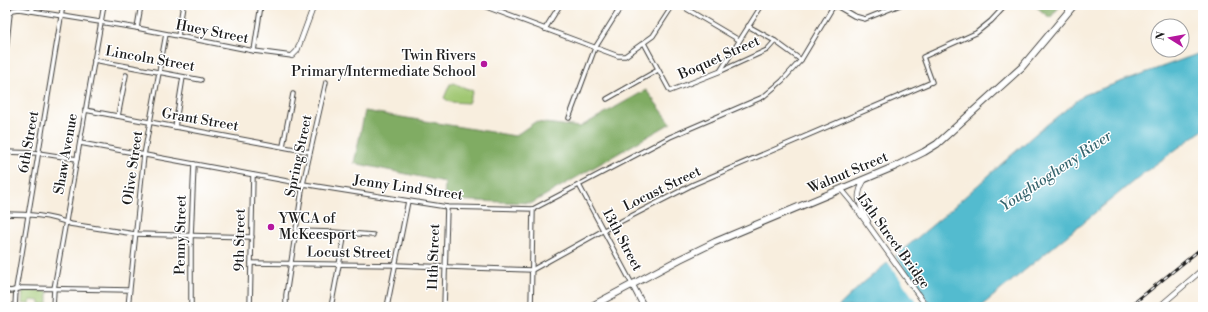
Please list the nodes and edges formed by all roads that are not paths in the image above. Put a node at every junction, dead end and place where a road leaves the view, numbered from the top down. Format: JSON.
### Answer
{"nodes":[{"id":1,"x":34,"y":5,"type":"edge"},
{"id":2,"x":63,"y":5,"type":"edge"},
{"id":3,"x":104,"y":5,"type":"edge"},
{"id":4,"x":141,"y":5,"type":"edge"},
{"id":5,"x":183,"y":5,"type":"edge"},
{"id":6,"x":261,"y":5,"type":"edge"},
{"id":7,"x":314,"y":5,"type":"edge"},
{"id":8,"x":481,"y":5,"type":"edge"},
{"id":9,"x":560,"y":5,"type":"edge"},
{"id":10,"x":622,"y":5,"type":"edge"},
{"id":11,"x":668,"y":5,"type":"edge"},
{"id":12,"x":680,"y":5,"type":"edge"},
{"id":13,"x":762,"y":5,"type":"edge"},
{"id":14,"x":834,"y":5,"type":"edge"},
{"id":15,"x":900,"y":5,"type":"edge"},
{"id":16,"x":1006,"y":5,"type":"edge"},
{"id":17,"x":1074,"y":5,"type":"edge"},
{"id":18,"x":489,"y":6,"type":"edge"},
{"id":19,"x":672,"y":6,"type":"edge"},
{"id":20,"x":32,"y":11,"type":"junction"},
{"id":21,"x":61,"y":16,"type":"junction"},
{"id":22,"x":102,"y":22,"type":"junction"},
{"id":23,"x":748,"y":26,"type":"junction"},
{"id":24,"x":137,"y":28,"type":"junction"},
{"id":25,"x":545,"y":29,"type":"junction"},
{"id":26,"x":166,"y":34,"type":"junction"},
{"id":27,"x":178,"y":36,"type":"junction"},
{"id":28,"x":739,"y":40,"type":"junction"},
{"id":29,"x":775,"y":42,"type":"junction"},
{"id":30,"x":644,"y":43,"type":"junction"},
{"id":31,"x":595,"y":48,"type":"junction"},
{"id":32,"x":254,"y":51,"type":"junction"},
{"id":33,"x":292,"y":56,"type":"joint"},
{"id":34,"x":5,"y":60,"type":"edge"},
{"id":35,"x":94,"y":60,"type":"junction"},
{"id":36,"x":801,"y":60,"type":"junction"},
{"id":37,"x":658,"y":70,"type":"junction"},
{"id":38,"x":721,"y":71,"type":"junction"},
{"id":39,"x":159,"y":72,"type":"junction"},
{"id":40,"x":126,"y":75,"type":"dead end"},
{"id":41,"x":183,"y":76,"type":"junction"},
{"id":42,"x":201,"y":80,"type":"dead end"},
{"id":43,"x":326,"y":82,"type":"dead end"},
{"id":44,"x":293,"y":94,"type":"dead end"},
{"id":45,"x":607,"y":99,"type":"dead end"},
{"id":46,"x":85,"y":110,"type":"junction"},
{"id":47,"x":118,"y":116,"type":"junction"},
{"id":48,"x":569,"y":118,"type":"dead end"},
{"id":49,"x":150,"y":122,"type":"junction"},
{"id":50,"x":175,"y":127,"type":"junction"},
{"id":51,"x":80,"y":143,"type":"junction"},
{"id":52,"x":284,"y":146,"type":"junction"},
{"id":53,"x":5,"y":152,"type":"edge"},
{"id":54,"x":310,"y":152,"type":"junction"},
{"id":55,"x":38,"y":153,"type":"junction"},
{"id":56,"x":144,"y":155,"type":"junction"},
{"id":57,"x":77,"y":158,"type":"junction"},
{"id":58,"x":194,"y":164,"type":"junction"},
{"id":59,"x":253,"y":174,"type":"junction"},
{"id":60,"x":865,"y":179,"type":"junction"},
{"id":61,"x":303,"y":184,"type":"junction"},
{"id":62,"x":579,"y":185,"type":"junction"},
{"id":63,"x":841,"y":189,"type":"junction"},
{"id":64,"x":408,"y":201,"type":"junction"},
{"id":65,"x":857,"y":204,"type":"junction"},
{"id":66,"x":447,"y":207,"type":"junction"},
{"id":67,"x":533,"y":208,"type":"junction"},
{"id":68,"x":5,"y":214,"type":"edge"},
{"id":69,"x":28,"y":214,"type":"junction"},
{"id":70,"x":66,"y":222,"type":"junction"},
{"id":71,"x":604,"y":230,"type":"junction"},
{"id":72,"x":296,"y":231,"type":"junction"},
{"id":73,"x":346,"y":233,"type":"junction"},
{"id":74,"x":135,"y":234,"type":"junction"},
{"id":75,"x":191,"y":236,"type":"junction"},
{"id":76,"x":373,"y":236,"type":"dead end"},
{"id":77,"x":252,"y":237,"type":"junction"},
{"id":78,"x":251,"y":263,"type":"junction"},
{"id":79,"x":291,"y":263,"type":"junction"},
{"id":80,"x":339,"y":265,"type":"junction"},
{"id":81,"x":395,"y":265,"type":"junction"},
{"id":82,"x":445,"y":267,"type":"junction"},
{"id":83,"x":1203,"y":269,"type":"edge"},
{"id":84,"x":532,"y":270,"type":"junction"},
{"id":85,"x":632,"y":284,"type":"junction"},
{"id":86,"x":16,"y":289,"type":"junction"},
{"id":87,"x":54,"y":289,"type":"junction"},
{"id":88,"x":5,"y":290,"type":"edge"},
{"id":89,"x":130,"y":290,"type":"junction"},
{"id":90,"x":388,"y":305,"type":"edge"},
{"id":91,"x":15,"y":307,"type":"edge"},
{"id":92,"x":53,"y":307,"type":"edge"},
{"id":93,"x":128,"y":307,"type":"edge"},
{"id":94,"x":191,"y":307,"type":"edge"},
{"id":95,"x":250,"y":307,"type":"edge"},
{"id":96,"x":286,"y":307,"type":"edge"},
{"id":97,"x":331,"y":307,"type":"edge"},
{"id":98,"x":444,"y":307,"type":"edge"},
{"id":99,"x":531,"y":307,"type":"edge"},
{"id":100,"x":590,"y":307,"type":"edge"},
{"id":101,"x":644,"y":307,"type":"edge"},
{"id":102,"x":927,"y":307,"type":"edge"},
{"id":103,"x":1159,"y":307,"type":"edge"}],
"edges":[{"from":1,"to":20,"type":"street"},
{"from":2,"to":21,"type":"street","name":"6th Street"},
{"from":3,"to":22,"type":"street","name":"Shaw Avenue"},
{"from":4,"to":24,"type":"street"},
{"from":5,"to":27,"type":"street"},
{"from":6,"to":32,"type":"street"},
{"from":7,"to":33,"type":"street"},
{"from":8,"to":18,"type":"street"},
{"from":9,"to":25,"type":"street"},
{"from":10,"to":31,"type":"street"},
{"from":11,"to":19,"type":"street"},
{"from":12,"to":28,"type":"street"},
{"from":13,"to":23,"type":"street"},
{"from":14,"to":15,"type":"street"},
{"from":14,"to":36,"type":"street","name":"Jenny Lind Street"},
{"from":16,"to":71,"type":"street","name":"Locust Street"},
{"from":17,"to":60,"type":"main road","name":"Walnut Street"},
{"from":18,"to":25,"type":"street"},
{"from":19,"to":30,"type":"street"},
{"from":20,"to":21,"type":"street","name":"Huey Street"},
{"from":20,"to":34,"type":"street","name":"Huey Street"},
{"from":21,"to":22,"type":"street","name":"Huey Street"},
{"from":21,"to":55,"type":"street","name":"6th Street"},
{"from":22,"to":24,"type":"street","name":"Huey Street"},
{"from":22,"to":35,"type":"street","name":"Shaw Avenue"},
{"from":23,"to":28,"type":"street"},
{"from":23,"to":29,"type":"street"},
{"from":24,"to":26,"type":"street","name":"Huey Street"},
{"from":25,"to":31,"type":"street"},
{"from":26,"to":27,"type":"street","name":"Huey Street"},
{"from":26,"to":39,"type":"street","name":"Olive Street"},
{"from":27,"to":32,"type":"street","name":"Huey Street"},
{"from":28,"to":38,"type":"street"},
{"from":29,"to":36,"type":"street"},
{"from":29,"to":38,"type":"street","name":"Boquet Street"},
{"from":30,"to":31,"type":"street"},
{"from":30,"to":37,"type":"street"},
{"from":31,"to":48,"type":"street"},
{"from":32,"to":33,"type":"street","name":"Huey Street"},
{"from":35,"to":39,"type":"street","name":"Lincoln Street"},
{"from":35,"to":46,"type":"street","name":"Shaw Avenue"},
{"from":36,"to":62,"type":"street","name":"Jenny Lind Street"},
{"from":37,"to":38,"type":"street","name":"Boquet Street"},
{"from":37,"to":45,"type":"street"},
{"from":39,"to":41,"type":"street","name":"Lincoln Street"},
{"from":39,"to":49,"type":"street","name":"Olive Street"},
{"from":40,"to":47,"type":"street"},
{"from":41,"to":42,"type":"street","name":"Lincoln Street"},
{"from":41,"to":50,"type":"street"},
{"from":43,"to":54,"type":"street","name":"Spring Street"},
{"from":44,"to":52,"type":"street"},
{"from":46,"to":47,"type":"street","name":"Grant Street"},
{"from":46,"to":51,"type":"street","name":"Shaw Avenue"},
{"from":47,"to":49,"type":"street","name":"Grant Street"},
{"from":49,"to":50,"type":"street","name":"Grant Street"},
{"from":49,"to":56,"type":"street","name":"Olive Street"},
{"from":50,"to":52,"type":"street","name":"Grant Street"},
{"from":51,"to":56,"type":"street","name":"Jenny Lind Street"},
{"from":51,"to":57,"type":"street","name":"Shaw Avenue"},
{"from":52,"to":54,"type":"street","name":"Grant Street"},
{"from":53,"to":55,"type":"street"},
{"from":54,"to":61,"type":"street","name":"Spring Street"},
{"from":55,"to":57,"type":"street"},
{"from":55,"to":69,"type":"street","name":"6th Street"},
{"from":56,"to":58,"type":"street","name":"Jenny Lind Street"},
{"from":56,"to":74,"type":"street","name":"Olive Street"},
{"from":57,"to":70,"type":"street","name":"Shaw Avenue"},
{"from":58,"to":59,"type":"street","name":"Jenny Lind Street"},
{"from":58,"to":75,"type":"street","name":"Penny Street"},
{"from":59,"to":61,"type":"street","name":"Jenny Lind Street"},
{"from":59,"to":77,"type":"street","name":"9th Street"},
{"from":60,"to":63,"type":"main road","name":"Walnut Street"},
{"from":60,"to":65,"type":"street"},
{"from":61,"to":64,"type":"street","name":"Jenny Lind Street"},
{"from":61,"to":72,"type":"street","name":"Spring Street"},
{"from":62,"to":67,"type":"street","name":"Jenny Lind Street"},
{"from":62,"to":71,"type":"street","name":"13th Street"},
{"from":63,"to":65,"type":"street","name":"15th Street Bridge"},
{"from":63,"to":85,"type":"main road","name":"Walnut Street"},
{"from":64,"to":66,"type":"street","name":"Jenny Lind Street"},
{"from":64,"to":81,"type":"street"},
{"from":65,"to":102,"type":"street","name":"15th Street Bridge"},
{"from":66,"to":67,"type":"street","name":"Jenny Lind Street"},
{"from":66,"to":82,"type":"street","name":"11th Street"},
{"from":67,"to":84,"type":"street"},
{"from":68,"to":69,"type":"street"},
{"from":69,"to":70,"type":"street"},
{"from":69,"to":86,"type":"street","name":"6th Street"},
{"from":70,"to":74,"type":"street"},
{"from":70,"to":87,"type":"street","name":"Shaw Avenue"},
{"from":71,"to":84,"type":"street","name":"Locust Street"},
{"from":71,"to":85,"type":"street","name":"13th Street"},
{"from":72,"to":73,"type":"street"},
{"from":72,"to":79,"type":"street","name":"Spring Street"},
{"from":73,"to":76,"type":"street"},
{"from":73,"to":80,"type":"street"},
{"from":74,"to":75,"type":"street"},
{"from":74,"to":89,"type":"street","name":"Olive Street"},
{"from":75,"to":77,"type":"street"},
{"from":75,"to":94,"type":"street","name":"Penny Street"},
{"from":77,"to":78,"type":"street","name":"9th Street"},
{"from":78,"to":79,"type":"street","name":"Locust Street"},
{"from":78,"to":95,"type":"street","name":"9th Street"},
{"from":79,"to":80,"type":"street","name":"Locust Street"},
{"from":79,"to":96,"type":"street","name":"Spring Street"},
{"from":80,"to":81,"type":"street","name":"Locust Street"},
{"from":80,"to":97,"type":"street"},
{"from":81,"to":82,"type":"street","name":"Locust Street"},
{"from":81,"to":90,"type":"street"},
{"from":82,"to":84,"type":"street","name":"Locust Street"},
{"from":82,"to":98,"type":"street","name":"11th Street"},
{"from":83,"to":103,"type":"street"},
{"from":84,"to":99,"type":"street"},
{"from":85,"to":100,"type":"main road","name":"Walnut Street"},
{"from":85,"to":101,"type":"main road","name":"13th Street"},
{"from":86,"to":87,"type":"street"},
{"from":86,"to":88,"type":"street"},
{"from":86,"to":91,"type":"street","name":"6th Street"},
{"from":87,"to":89,"type":"street"},
{"from":87,"to":92,"type":"street","name":"Shaw Avenue"},
{"from":89,"to":93,"type":"street","name":"Olive Street"}]}
